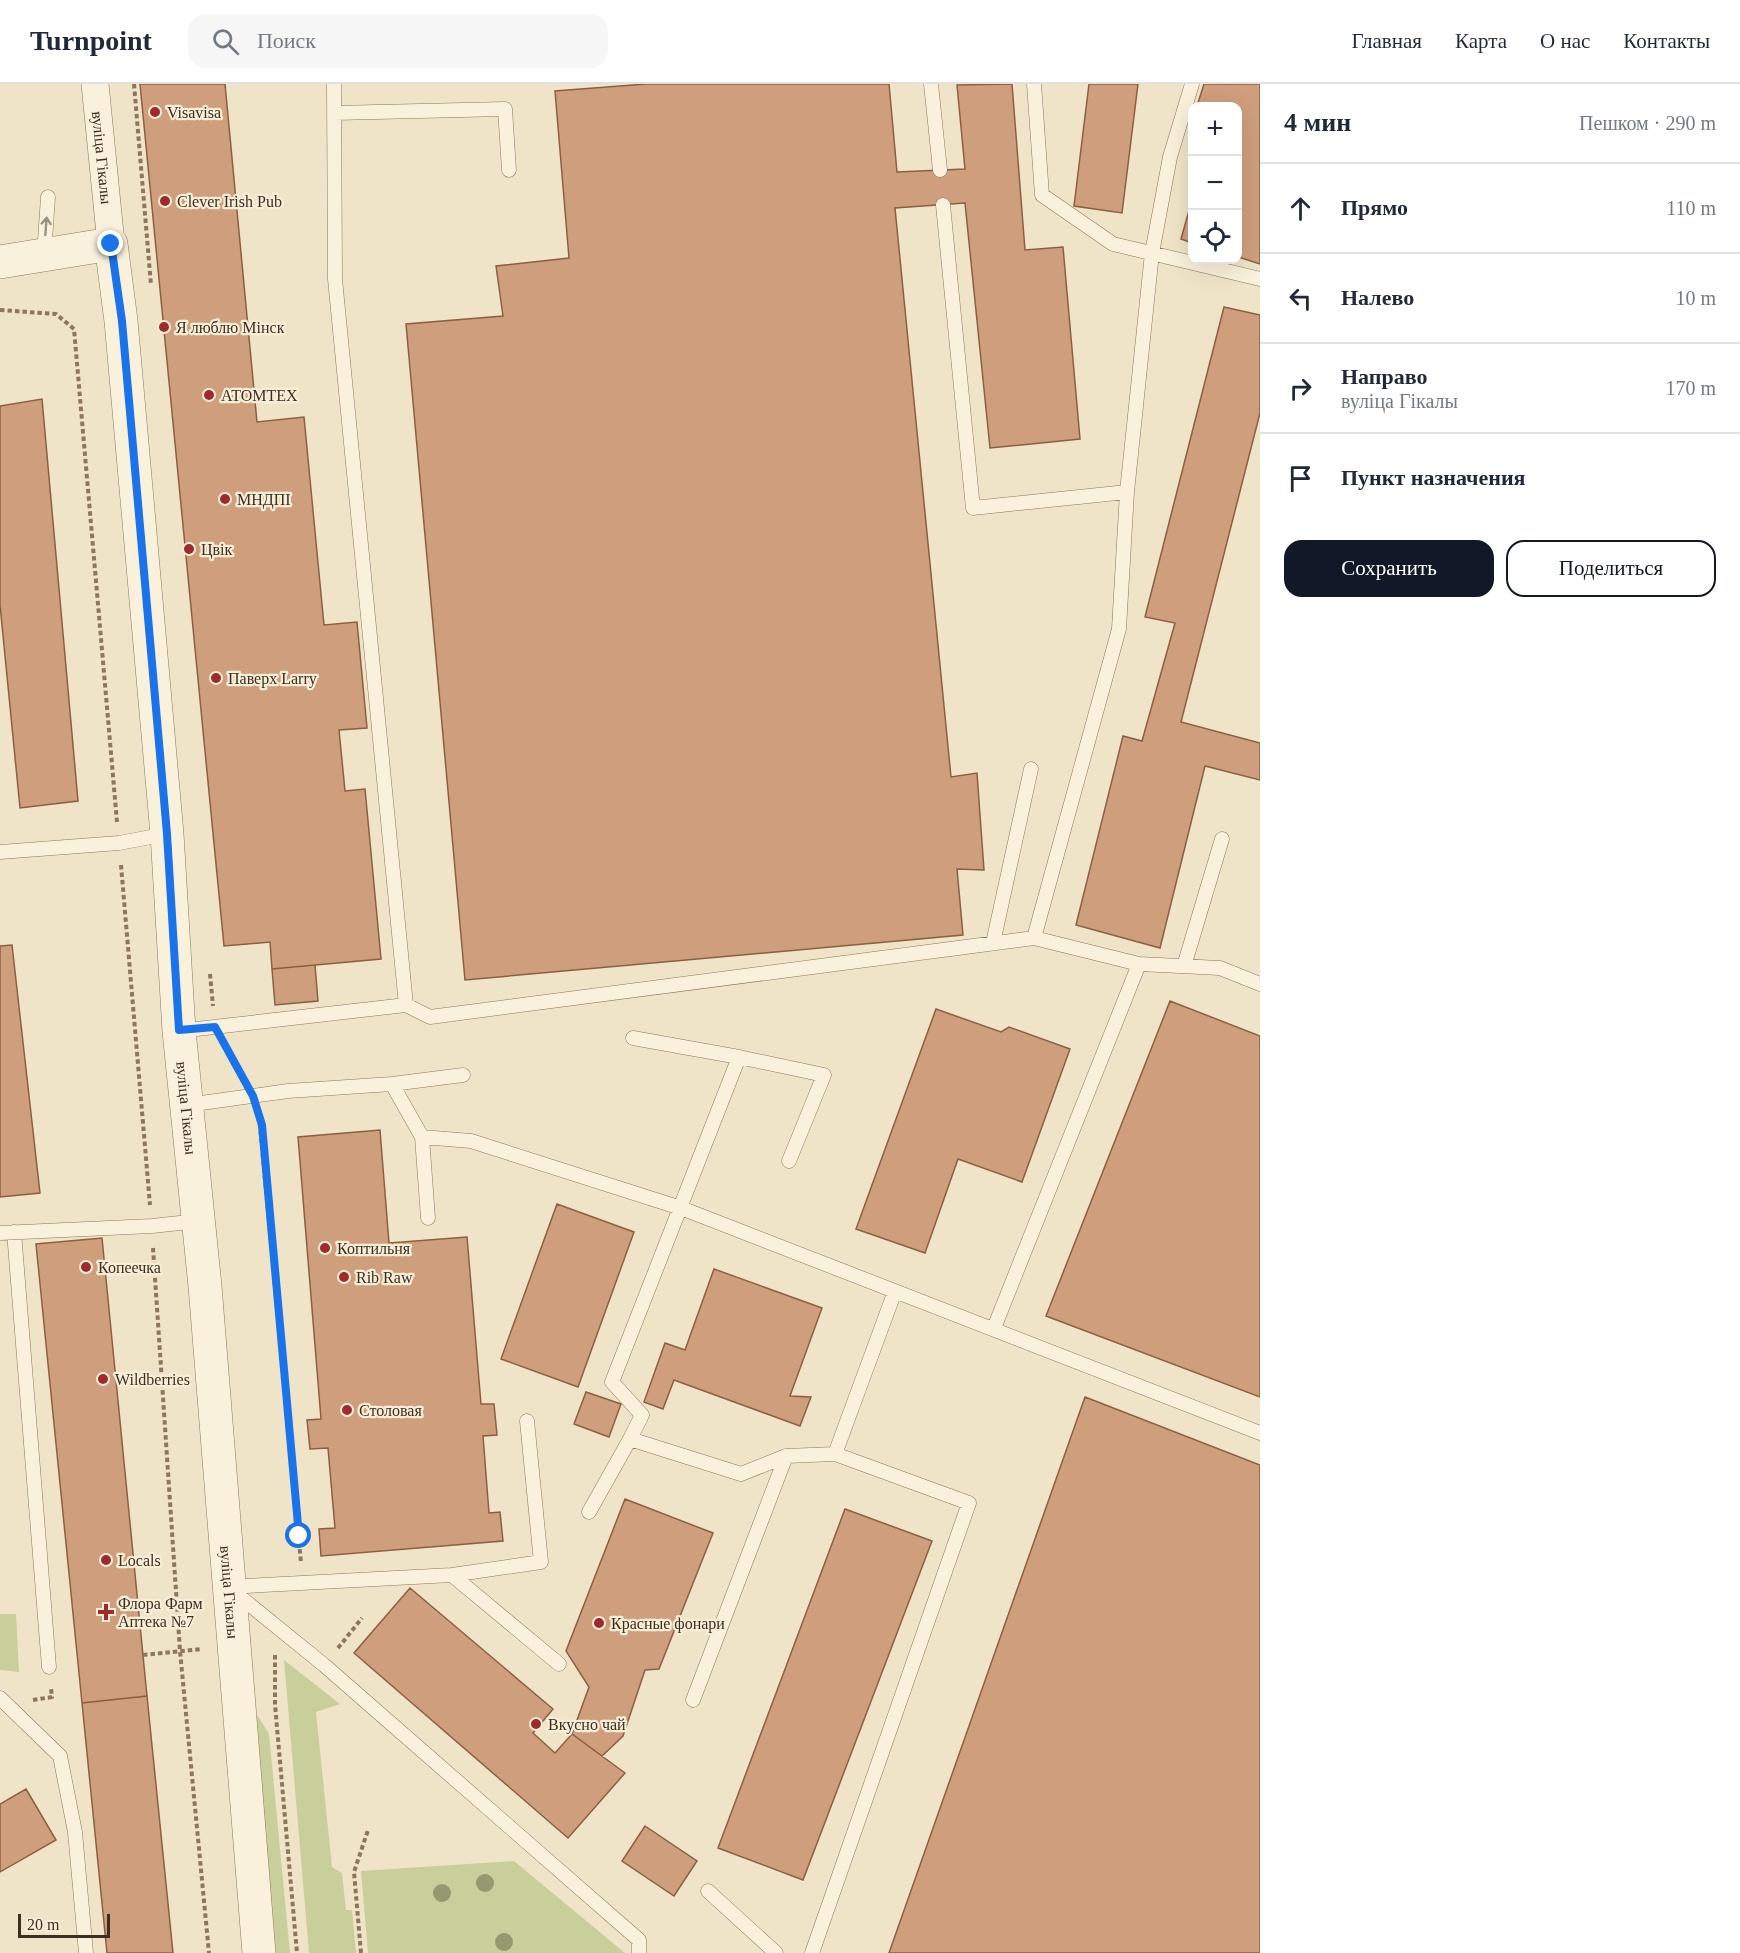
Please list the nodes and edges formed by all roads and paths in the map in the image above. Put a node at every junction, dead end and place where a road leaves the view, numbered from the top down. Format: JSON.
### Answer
{"nodes":[{"id":1,"x":95,"y":84,"type":"edge"},
{"id":2,"x":134,"y":84,"type":"edge"},
{"id":3,"x":334,"y":84,"type":"edge"},
{"id":4,"x":931,"y":84,"type":"edge"},
{"id":5,"x":1034,"y":84,"type":"edge"},
{"id":6,"x":1192,"y":84,"type":"edge"},
{"id":7,"x":334,"y":113,"type":"junction"},
{"id":8,"x":509,"y":170,"type":"dead end"},
{"id":9,"x":939,"y":170,"type":"dead end"},
{"id":10,"x":48,"y":197,"type":"dead end"},
{"id":11,"x":943,"y":205,"type":"dead end"},
{"id":12,"x":111,"y":244,"type":"junction"},
{"id":13,"x":1152,"y":253,"type":"junction"},
{"id":14,"x":44,"y":255,"type":"junction"},
{"id":15,"x":0,"y":262,"type":"edge"},
{"id":16,"x":1260,"y":279,"type":"edge"},
{"id":17,"x":152,"y":297,"type":"dead end"},
{"id":18,"x":0,"y":310,"type":"edge"},
{"id":19,"x":1127,"y":492,"type":"junction"},
{"id":20,"x":1030,"y":770,"type":"dead end"},
{"id":21,"x":167,"y":834,"type":"junction"},
{"id":22,"x":1222,"y":838,"type":"dead end"},
{"id":23,"x":119,"y":843,"type":"junction"},
{"id":24,"x":0,"y":852,"type":"edge"},
{"id":25,"x":1034,"y":938,"type":"junction"},
{"id":26,"x":993,"y":943,"type":"junction"},
{"id":27,"x":1139,"y":964,"type":"junction"},
{"id":28,"x":1184,"y":966,"type":"junction"},
{"id":29,"x":1260,"y":984,"type":"edge"},
{"id":30,"x":406,"y":1005,"type":"junction"},
{"id":31,"x":215,"y":1027,"type":"junction"},
{"id":32,"x":179,"y":1030,"type":"junction"},
{"id":33,"x":633,"y":1038,"type":"dead end"},
{"id":34,"x":739,"y":1057,"type":"junction"},
{"id":35,"x":463,"y":1075,"type":"dead end"},
{"id":36,"x":392,"y":1084,"type":"junction"},
{"id":37,"x":253,"y":1096,"type":"junction"},
{"id":38,"x":187,"y":1105,"type":"junction"},
{"id":39,"x":422,"y":1137,"type":"junction"},
{"id":40,"x":789,"y":1161,"type":"dead end"},
{"id":41,"x":681,"y":1208,"type":"junction"},
{"id":42,"x":428,"y":1218,"type":"dead end"},
{"id":43,"x":198,"y":1221,"type":"junction"},
{"id":44,"x":152,"y":1226,"type":"junction"},
{"id":45,"x":7,"y":1232,"type":"edge"},
{"id":46,"x":895,"y":1291,"type":"junction"},
{"id":47,"x":994,"y":1328,"type":"junction"},
{"id":48,"x":527,"y":1421,"type":"dead end"},
{"id":49,"x":1260,"y":1432,"type":"edge"},
{"id":50,"x":630,"y":1438,"type":"junction"},
{"id":51,"x":835,"y":1454,"type":"junction"},
{"id":52,"x":786,"y":1456,"type":"junction"},
{"id":53,"x":590,"y":1512,"type":"dead end"},
{"id":54,"x":452,"y":1575,"type":"junction"},
{"id":55,"x":303,"y":1582,"type":"junction"},
{"id":56,"x":228,"y":1587,"type":"junction"},
{"id":57,"x":362,"y":1618,"type":"dead end"},
{"id":58,"x":283,"y":1632,"type":"junction"},
{"id":59,"x":233,"y":1647,"type":"junction"},
{"id":60,"x":180,"y":1651,"type":"junction"},
{"id":61,"x":143,"y":1656,"type":"dead end"},
{"id":62,"x":324,"y":1665,"type":"junction"},
{"id":63,"x":559,"y":1665,"type":"dead end"},
{"id":64,"x":49,"y":1667,"type":"dead end"},
{"id":65,"x":0,"y":1698,"type":"edge"},
{"id":66,"x":693,"y":1700,"type":"dead end"},
{"id":67,"x":368,"y":1830,"type":"dead end"},
{"id":68,"x":708,"y":1891,"type":"dead end"},
{"id":69,"x":86,"y":1953,"type":"edge"},
{"id":70,"x":209,"y":1953,"type":"edge"},
{"id":71,"x":259,"y":1953,"type":"edge"},
{"id":72,"x":297,"y":1953,"type":"edge"},
{"id":73,"x":361,"y":1953,"type":"edge"},
{"id":74,"x":639,"y":1953,"type":"edge"},
{"id":75,"x":776,"y":1953,"type":"edge"},
{"id":76,"x":812,"y":1953,"type":"edge"}],
"edges":[{"from":1,"to":12,"type":"street","name":"вуліца Гікалы"},
{"from":2,"to":17,"type":"path"},
{"from":3,"to":7,"type":"lane"},
{"from":4,"to":9,"type":"lane"},
{"from":5,"to":13,"type":"lane"},
{"from":6,"to":13,"type":"lane"},
{"from":7,"to":8,"type":"lane"},
{"from":7,"to":30,"type":"lane"},
{"from":14,"to":10,"type":"lane","one_way":true},
{"from":11,"to":19,"type":"lane"},
{"from":12,"to":14,"type":"street"},
{"from":12,"to":21,"type":"street","name":"вуліца Гікалы"},
{"from":13,"to":16,"type":"lane"},
{"from":13,"to":19,"type":"lane"},
{"from":14,"to":15,"type":"street"},
{"from":18,"to":23,"type":"path"},
{"from":19,"to":25,"type":"lane"},
{"from":20,"to":26,"type":"lane"},
{"from":21,"to":23,"type":"lane"},
{"from":21,"to":32,"type":"street","name":"вуліца Гікалы"},
{"from":22,"to":28,"type":"lane"},
{"from":23,"to":24,"type":"lane"},
{"from":23,"to":44,"type":"path"},
{"from":25,"to":26,"type":"lane"},
{"from":25,"to":27,"type":"lane"},
{"from":26,"to":30,"type":"lane"},
{"from":27,"to":28,"type":"lane"},
{"from":27,"to":47,"type":"lane"},
{"from":28,"to":29,"type":"lane"},
{"from":30,"to":31,"type":"lane"},
{"from":31,"to":32,"type":"lane"},
{"from":31,"to":37,"type":"path"},
{"from":32,"to":38,"type":"street","name":"вуліца Гікалы"},
{"from":33,"to":34,"type":"lane"},
{"from":34,"to":40,"type":"lane"},
{"from":34,"to":41,"type":"lane"},
{"from":35,"to":36,"type":"lane"},
{"from":36,"to":37,"type":"lane"},
{"from":36,"to":39,"type":"lane"},
{"from":37,"to":38,"type":"lane"},
{"from":37,"to":55,"type":"path"},
{"from":38,"to":43,"type":"street","name":"вуліца Гікалы"},
{"from":39,"to":41,"type":"lane"},
{"from":39,"to":42,"type":"lane"},
{"from":41,"to":46,"type":"lane"},
{"from":41,"to":50,"type":"lane"},
{"from":43,"to":44,"type":"lane"},
{"from":43,"to":56,"type":"street","name":"вуліца Гікалы"},
{"from":44,"to":45,"type":"lane"},
{"from":44,"to":60,"type":"path"},
{"from":45,"to":64,"type":"lane"},
{"from":46,"to":47,"type":"lane"},
{"from":46,"to":51,"type":"lane"},
{"from":47,"to":49,"type":"lane"},
{"from":48,"to":54,"type":"lane"},
{"from":50,"to":52,"type":"lane"},
{"from":50,"to":53,"type":"lane"},
{"from":51,"to":52,"type":"lane"},
{"from":51,"to":76,"type":"lane"},
{"from":52,"to":66,"type":"lane"},
{"from":54,"to":55,"type":"lane"},
{"from":54,"to":63,"type":"lane"},
{"from":55,"to":56,"type":"lane"},
{"from":56,"to":58,"type":"lane"},
{"from":56,"to":59,"type":"street","name":"вуліца Гікалы"},
{"from":57,"to":62,"type":"path"},
{"from":58,"to":62,"type":"lane"},
{"from":58,"to":72,"type":"path"},
{"from":59,"to":60,"type":"path"},
{"from":59,"to":71,"type":"street","name":"вуліца Гікалы"},
{"from":60,"to":61,"type":"path"},
{"from":60,"to":70,"type":"path"},
{"from":62,"to":74,"type":"lane"},
{"from":65,"to":69,"type":"lane"},
{"from":67,"to":73,"type":"path"},
{"from":68,"to":75,"type":"lane"}]}
